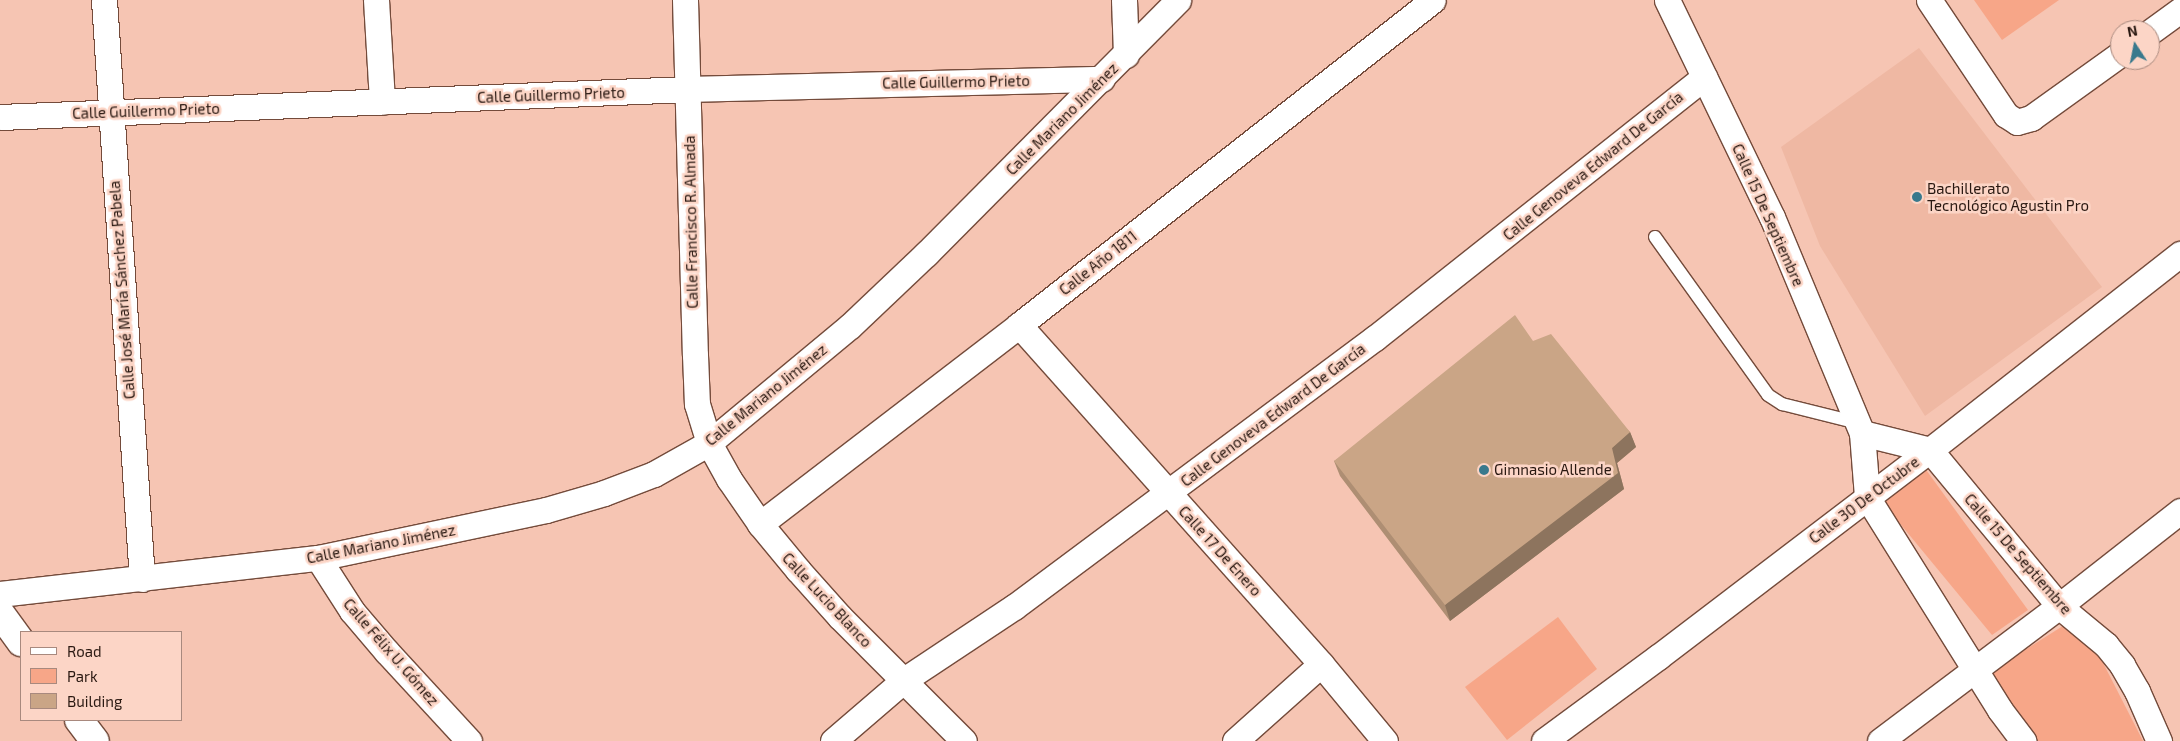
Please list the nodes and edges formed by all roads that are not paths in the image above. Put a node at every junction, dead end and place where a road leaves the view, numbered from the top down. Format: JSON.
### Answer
{"nodes":[{"id":1,"x":104,"y":0,"type":"edge"},
{"id":2,"x":376,"y":0,"type":"edge"},
{"id":3,"x":686,"y":0,"type":"edge"},
{"id":4,"x":1124,"y":0,"type":"edge"},
{"id":5,"x":1178,"y":0,"type":"edge"},
{"id":6,"x":1433,"y":0,"type":"edge"},
{"id":7,"x":1667,"y":0,"type":"edge"},
{"id":8,"x":1929,"y":0,"type":"edge"},
{"id":9,"x":2180,"y":10,"type":"edge"},
{"id":10,"x":2160,"y":25,"type":"edge"},
{"id":11,"x":1126,"y":55,"type":"junction"},
{"id":12,"x":2110,"y":61,"type":"edge"},
{"id":13,"x":1704,"y":77,"type":"junction"},
{"id":14,"x":1102,"y":79,"type":"junction"},
{"id":15,"x":688,"y":89,"type":"junction"},
{"id":16,"x":382,"y":102,"type":"junction"},
{"id":17,"x":110,"y":112,"type":"junction"},
{"id":18,"x":0,"y":117,"type":"edge"},
{"id":19,"x":1655,"y":237,"type":"dead end"},
{"id":20,"x":2180,"y":254,"type":"edge"},
{"id":21,"x":1019,"y":325,"type":"junction"},
{"id":22,"x":1860,"y":428,"type":"junction"},
{"id":23,"x":709,"y":443,"type":"junction"},
{"id":24,"x":1930,"y":450,"type":"junction"},
{"id":25,"x":1168,"y":492,"type":"junction"},
{"id":26,"x":1867,"y":497,"type":"junction"},
{"id":27,"x":2180,"y":511,"type":"edge"},
{"id":28,"x":760,"y":524,"type":"junction"},
{"id":29,"x":318,"y":558,"type":"junction"},
{"id":30,"x":142,"y":579,"type":"junction"},
{"id":31,"x":0,"y":594,"type":"edge"},
{"id":32,"x":2059,"y":606,"type":"junction"},
{"id":33,"x":0,"y":613,"type":"edge"},
{"id":34,"x":20,"y":641,"type":"edge"},
{"id":35,"x":1321,"y":664,"type":"junction"},
{"id":36,"x":1975,"y":668,"type":"junction"},
{"id":37,"x":904,"y":680,"type":"junction"},
{"id":38,"x":80,"y":721,"type":"edge"},
{"id":39,"x":94,"y":741,"type":"edge"},
{"id":40,"x":469,"y":741,"type":"edge"},
{"id":41,"x":833,"y":741,"type":"edge"},
{"id":42,"x":964,"y":741,"type":"edge"},
{"id":43,"x":1235,"y":741,"type":"edge"},
{"id":44,"x":1385,"y":741,"type":"edge"},
{"id":45,"x":1544,"y":741,"type":"edge"},
{"id":46,"x":1880,"y":741,"type":"edge"},
{"id":47,"x":2023,"y":741,"type":"edge"},
{"id":48,"x":2159,"y":741,"type":"edge"}],
"edges":[{"from":1,"to":17,"type":"street","name":"Calle José María Sánchez Pabela"},
{"from":2,"to":16,"type":"street"},
{"from":3,"to":15,"type":"street","name":"Calle Francisco R. Almada"},
{"from":4,"to":11,"type":"street"},
{"from":5,"to":11,"type":"street","name":"Calle Mariano Jiménez"},
{"from":6,"to":21,"type":"street","name":"Calle Año 1811"},
{"from":7,"to":13,"type":"street","name":"Calle 15 De Septiembre"},
{"from":8,"to":12,"type":"street"},
{"from":9,"to":10,"type":"street"},
{"from":11,"to":14,"type":"street","name":"Calle Mariano Jiménez"},
{"from":13,"to":22,"type":"street","name":"Calle 15 De Septiembre"},
{"from":13,"to":25,"type":"street","name":"Calle Genoveva Edward De García"},
{"from":14,"to":15,"type":"street","name":"Calle Guillermo Prieto"},
{"from":14,"to":23,"type":"street","name":"Calle Mariano Jiménez"},
{"from":15,"to":16,"type":"street","name":"Calle Guillermo Prieto"},
{"from":15,"to":23,"type":"street","name":"Calle Francisco R. Almada"},
{"from":16,"to":17,"type":"street","name":"Calle Guillermo Prieto"},
{"from":17,"to":18,"type":"street","name":"Calle Guillermo Prieto"},
{"from":17,"to":30,"type":"street","name":"Calle José María Sánchez Pabela"},
{"from":19,"to":22,"type":"lane"},
{"from":20,"to":24,"type":"street","name":"Calle 30 De Octubre"},
{"from":21,"to":25,"type":"street","name":"Calle 17 De Enero"},
{"from":21,"to":28,"type":"street","name":"Calle Año 1811"},
{"from":22,"to":24,"type":"street"},
{"from":22,"to":26,"type":"street","name":"Calle 15 De Septiembre"},
{"from":23,"to":28,"type":"street","name":"Calle Lucio Blanco"},
{"from":23,"to":29,"type":"street","name":"Calle Mariano Jiménez"},
{"from":24,"to":26,"type":"street","name":"Calle 30 De Octubre"},
{"from":24,"to":32,"type":"street","name":"Calle 15 De Septiembre"},
{"from":25,"to":35,"type":"street","name":"Calle 17 De Enero"},
{"from":25,"to":37,"type":"street","name":"Calle Genoveva Edward De García"},
{"from":26,"to":36,"type":"street","name":"Calle 15 De Septiembre"},
{"from":26,"to":45,"type":"street","name":"Calle 30 De Octubre"},
{"from":27,"to":32,"type":"street"},
{"from":28,"to":37,"type":"street","name":"Calle Lucio Blanco"},
{"from":29,"to":30,"type":"street","name":"Calle Mariano Jiménez"},
{"from":29,"to":40,"type":"street","name":"Calle Félix U. Gómez"},
{"from":30,"to":31,"type":"street","name":"Calle Mariano Jiménez"},
{"from":32,"to":36,"type":"street"},
{"from":32,"to":48,"type":"street","name":"Calle 15 De Septiembre"},
{"from":33,"to":34,"type":"street"},
{"from":35,"to":43,"type":"street"},
{"from":35,"to":44,"type":"street","name":"Calle 17 De Enero"},
{"from":36,"to":46,"type":"street"},
{"from":36,"to":47,"type":"street","name":"Calle 15 De Septiembre"},
{"from":37,"to":41,"type":"street","name":"Calle Genoveva Edward De García"},
{"from":37,"to":42,"type":"street","name":"Calle Lucio Blanco"},
{"from":38,"to":39,"type":"street"}]}
